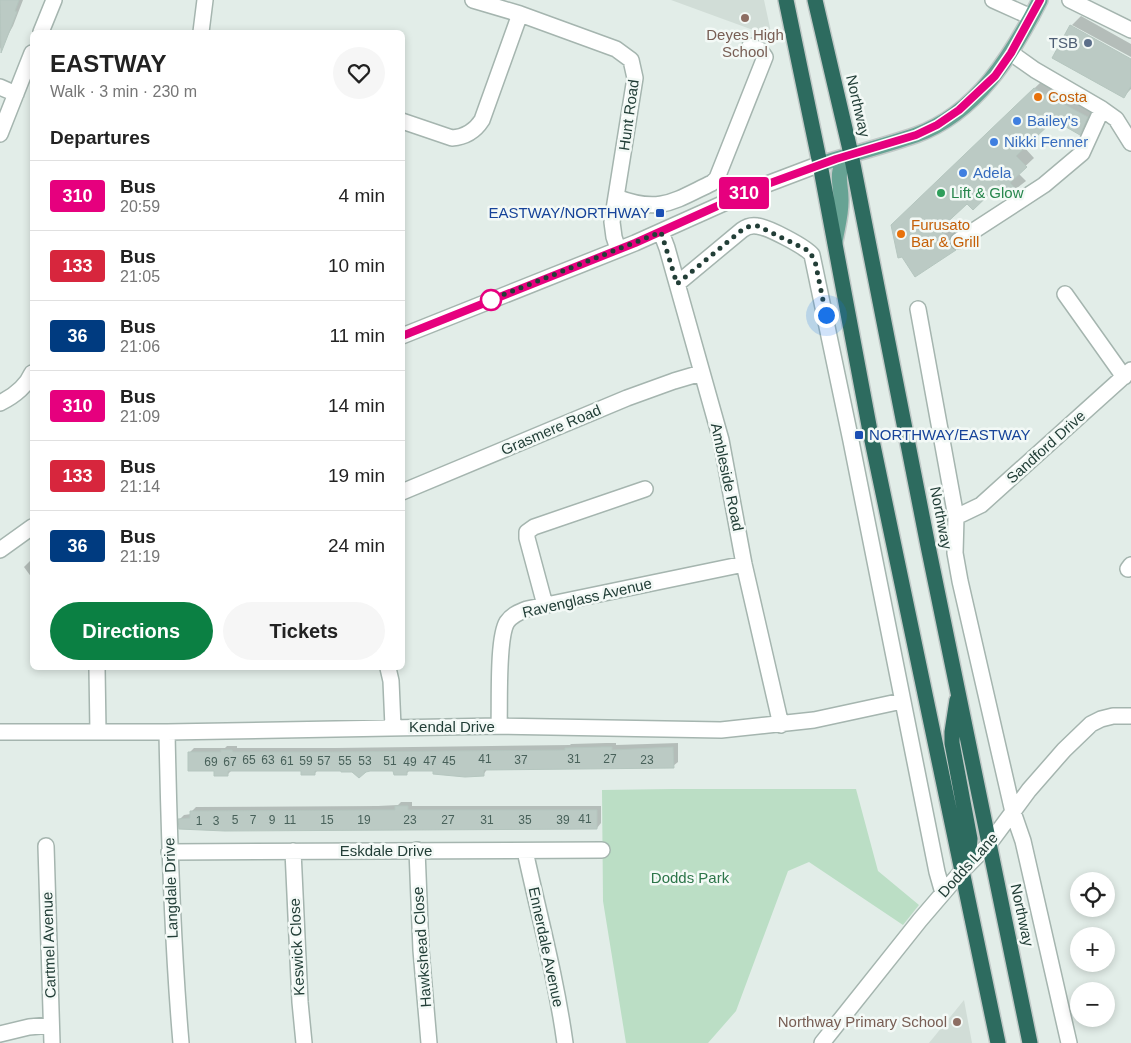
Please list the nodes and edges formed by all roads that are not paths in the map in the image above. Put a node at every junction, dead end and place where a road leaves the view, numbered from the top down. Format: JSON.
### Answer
{"nodes":[{"id":1,"x":54,"y":0,"type":"edge"},
{"id":2,"x":205,"y":0,"type":"edge"},
{"id":3,"x":473,"y":0,"type":"edge"},
{"id":4,"x":786,"y":0,"type":"edge"},
{"id":5,"x":815,"y":0,"type":"edge"},
{"id":6,"x":993,"y":0,"type":"edge"},
{"id":7,"x":1040,"y":0,"type":"edge"},
{"id":8,"x":1070,"y":0,"type":"edge"},
{"id":9,"x":520,"y":14,"type":"junction"},
{"id":10,"x":1032,"y":17,"type":"junction"},
{"id":11,"x":42,"y":30,"type":"edge"},
{"id":12,"x":201,"y":30,"type":"edge"},
{"id":13,"x":1131,"y":30,"type":"edge"},
{"id":14,"x":750,"y":46,"type":"dead end"},
{"id":15,"x":1011,"y":53,"type":"junction"},
{"id":16,"x":30,"y":59,"type":"edge"},
{"id":17,"x":0,"y":87,"type":"edge"},
{"id":18,"x":16,"y":94,"type":"junction"},
{"id":19,"x":1102,"y":109,"type":"junction"},
{"id":20,"x":405,"y":122,"type":"edge"},
{"id":21,"x":0,"y":134,"type":"edge"},
{"id":22,"x":1131,"y":143,"type":"edge"},
{"id":23,"x":851,"y":154,"type":"junction"},
{"id":24,"x":820,"y":164,"type":"junction"},
{"id":25,"x":616,"y":197,"type":"junction"},
{"id":26,"x":661,"y":232,"type":"junction"},
{"id":27,"x":958,"y":241,"type":"dead end"},
{"id":28,"x":835,"y":244,"type":"junction"},
{"id":29,"x":618,"y":249,"type":"junction"},
{"id":30,"x":677,"y":284,"type":"junction"},
{"id":31,"x":1065,"y":294,"type":"dead end"},
{"id":32,"x":918,"y":309,"type":"dead end"},
{"id":33,"x":405,"y":335,"type":"edge"},
{"id":34,"x":701,"y":373,"type":"junction"},
{"id":35,"x":1128,"y":374,"type":"edge"},
{"id":36,"x":30,"y":378,"type":"edge"},
{"id":37,"x":0,"y":403,"type":"edge"},
{"id":38,"x":645,"y":489,"type":"dead end"},
{"id":39,"x":405,"y":491,"type":"edge"},
{"id":40,"x":956,"y":517,"type":"junction"},
{"id":41,"x":30,"y":528,"type":"edge"},
{"id":42,"x":0,"y":550,"type":"edge"},
{"id":43,"x":744,"y":564,"type":"junction"},
{"id":44,"x":546,"y":605,"type":"junction"},
{"id":45,"x":97,"y":670,"type":"edge"},
{"id":46,"x":388,"y":670,"type":"edge"},
{"id":47,"x":958,"y":691,"type":"junction"},
{"id":48,"x":902,"y":701,"type":"junction"},
{"id":49,"x":1131,"y":716,"type":"edge"},
{"id":50,"x":780,"y":725,"type":"junction"},
{"id":51,"x":499,"y":726,"type":"junction"},
{"id":52,"x":393,"y":727,"type":"junction"},
{"id":53,"x":0,"y":732,"type":"edge"},
{"id":54,"x":98,"y":732,"type":"junction"},
{"id":55,"x":167,"y":732,"type":"junction"},
{"id":56,"x":1013,"y":812,"type":"junction"},
{"id":57,"x":989,"y":844,"type":"junction"},
{"id":58,"x":46,"y":846,"type":"dead end"},
{"id":59,"x":417,"y":850,"type":"junction"},
{"id":60,"x":602,"y":850,"type":"dead end"},
{"id":61,"x":293,"y":851,"type":"junction"},
{"id":62,"x":525,"y":851,"type":"junction"},
{"id":63,"x":169,"y":852,"type":"junction"},
{"id":64,"x":962,"y":871,"type":"junction"},
{"id":65,"x":943,"y":893,"type":"junction"},
{"id":66,"x":51,"y":1025,"type":"junction"},
{"id":67,"x":0,"y":1034,"type":"edge"},
{"id":68,"x":52,"y":1043,"type":"edge"},
{"id":69,"x":181,"y":1043,"type":"edge"},
{"id":70,"x":304,"y":1043,"type":"edge"},
{"id":71,"x":429,"y":1043,"type":"edge"},
{"id":72,"x":565,"y":1043,"type":"edge"},
{"id":73,"x":822,"y":1043,"type":"edge"},
{"id":74,"x":998,"y":1043,"type":"edge"},
{"id":75,"x":1030,"y":1043,"type":"edge"},
{"id":76,"x":1069,"y":1043,"type":"edge"}],
"edges":[{"from":1,"to":11,"type":"street"},
{"from":2,"to":12,"type":"street"},
{"from":3,"to":9,"type":"street","name":"Hunt Road"},
{"from":4,"to":24,"type":"highway"},
{"from":5,"to":23,"type":"highway","name":"Northway"},
{"from":6,"to":10,"type":"street"},
{"from":7,"to":10,"type":"main road"},
{"from":8,"to":13,"type":"street"},
{"from":9,"to":20,"type":"street"},
{"from":9,"to":25,"type":"street","name":"Hunt Road"},
{"from":10,"to":15,"type":"main road"},
{"from":14,"to":25,"type":"street"},
{"from":15,"to":19,"type":"street"},
{"from":15,"to":23,"type":"main road"},
{"from":16,"to":18,"type":"street"},
{"from":17,"to":18,"type":"street"},
{"from":18,"to":21,"type":"street"},
{"from":19,"to":22,"type":"street"},
{"from":19,"to":27,"type":"street"},
{"from":23,"to":24,"type":"main road"},
{"from":23,"to":28,"type":"main road"},
{"from":23,"to":47,"type":"highway","name":"Northway"},
{"from":24,"to":26,"type":"street"},
{"from":24,"to":28,"type":"highway"},
{"from":25,"to":29,"type":"street","name":"Hunt Road"},
{"from":26,"to":29,"type":"street"},
{"from":26,"to":30,"type":"street","name":"Ambleside Road"},
{"from":28,"to":64,"type":"highway"},
{"from":29,"to":33,"type":"street"},
{"from":30,"to":34,"type":"street","name":"Ambleside Road"},
{"from":30,"to":48,"type":"street"},
{"from":31,"to":35,"type":"street"},
{"from":32,"to":40,"type":"street","name":"Northway"},
{"from":34,"to":39,"type":"street","name":"Grasmere Road"},
{"from":34,"to":43,"type":"street","name":"Ambleside Road"},
{"from":35,"to":40,"type":"street","name":"Sandford Drive"},
{"from":36,"to":37,"type":"street"},
{"from":38,"to":44,"type":"street"},
{"from":40,"to":56,"type":"street","name":"Northway"},
{"from":41,"to":42,"type":"street"},
{"from":43,"to":44,"type":"street","name":"Ravenglass Avenue"},
{"from":43,"to":50,"type":"street","name":"Ambleside Road"},
{"from":44,"to":51,"type":"street","name":"Ravenglass Avenue"},
{"from":45,"to":54,"type":"street"},
{"from":46,"to":52,"type":"street"},
{"from":47,"to":57,"type":"highway","name":"Northway"},
{"from":47,"to":64,"type":"highway"},
{"from":48,"to":50,"type":"street","name":"Kendal Drive"},
{"from":48,"to":65,"type":"street"},
{"from":49,"to":56,"type":"street","name":"Dodds Lane"},
{"from":50,"to":51,"type":"street","name":"Kendal Drive"},
{"from":51,"to":52,"type":"street","name":"Kendal Drive"},
{"from":52,"to":55,"type":"street","name":"Kendal Drive"},
{"from":53,"to":54,"type":"street","name":"Kendal Drive"},
{"from":54,"to":55,"type":"street","name":"Kendal Drive"},
{"from":55,"to":63,"type":"street","name":"Langdale Drive"},
{"from":56,"to":57,"type":"street","name":"Dodds Lane"},
{"from":56,"to":76,"type":"street","name":"Northway"},
{"from":57,"to":64,"type":"street","name":"Dodds Lane"},
{"from":57,"to":75,"type":"highway","name":"Northway"},
{"from":58,"to":66,"type":"street","name":"Cartmel Avenue"},
{"from":59,"to":61,"type":"street","name":"Eskdale Drive"},
{"from":59,"to":62,"type":"street","name":"Eskdale Drive"},
{"from":59,"to":71,"type":"street","name":"Hawkshead Close"},
{"from":60,"to":62,"type":"street","name":"Eskdale Drive"},
{"from":61,"to":63,"type":"street","name":"Eskdale Drive"},
{"from":61,"to":70,"type":"street","name":"Keswick Close"},
{"from":62,"to":72,"type":"street","name":"Ennerdale Avenue"},
{"from":63,"to":69,"type":"street","name":"Langdale Drive"},
{"from":64,"to":65,"type":"street","name":"Dodds Lane"},
{"from":64,"to":74,"type":"highway"},
{"from":65,"to":73,"type":"street","name":"Dodds Lane"},
{"from":66,"to":67,"type":"street"},
{"from":66,"to":68,"type":"street","name":"Cartmel Avenue"}]}
